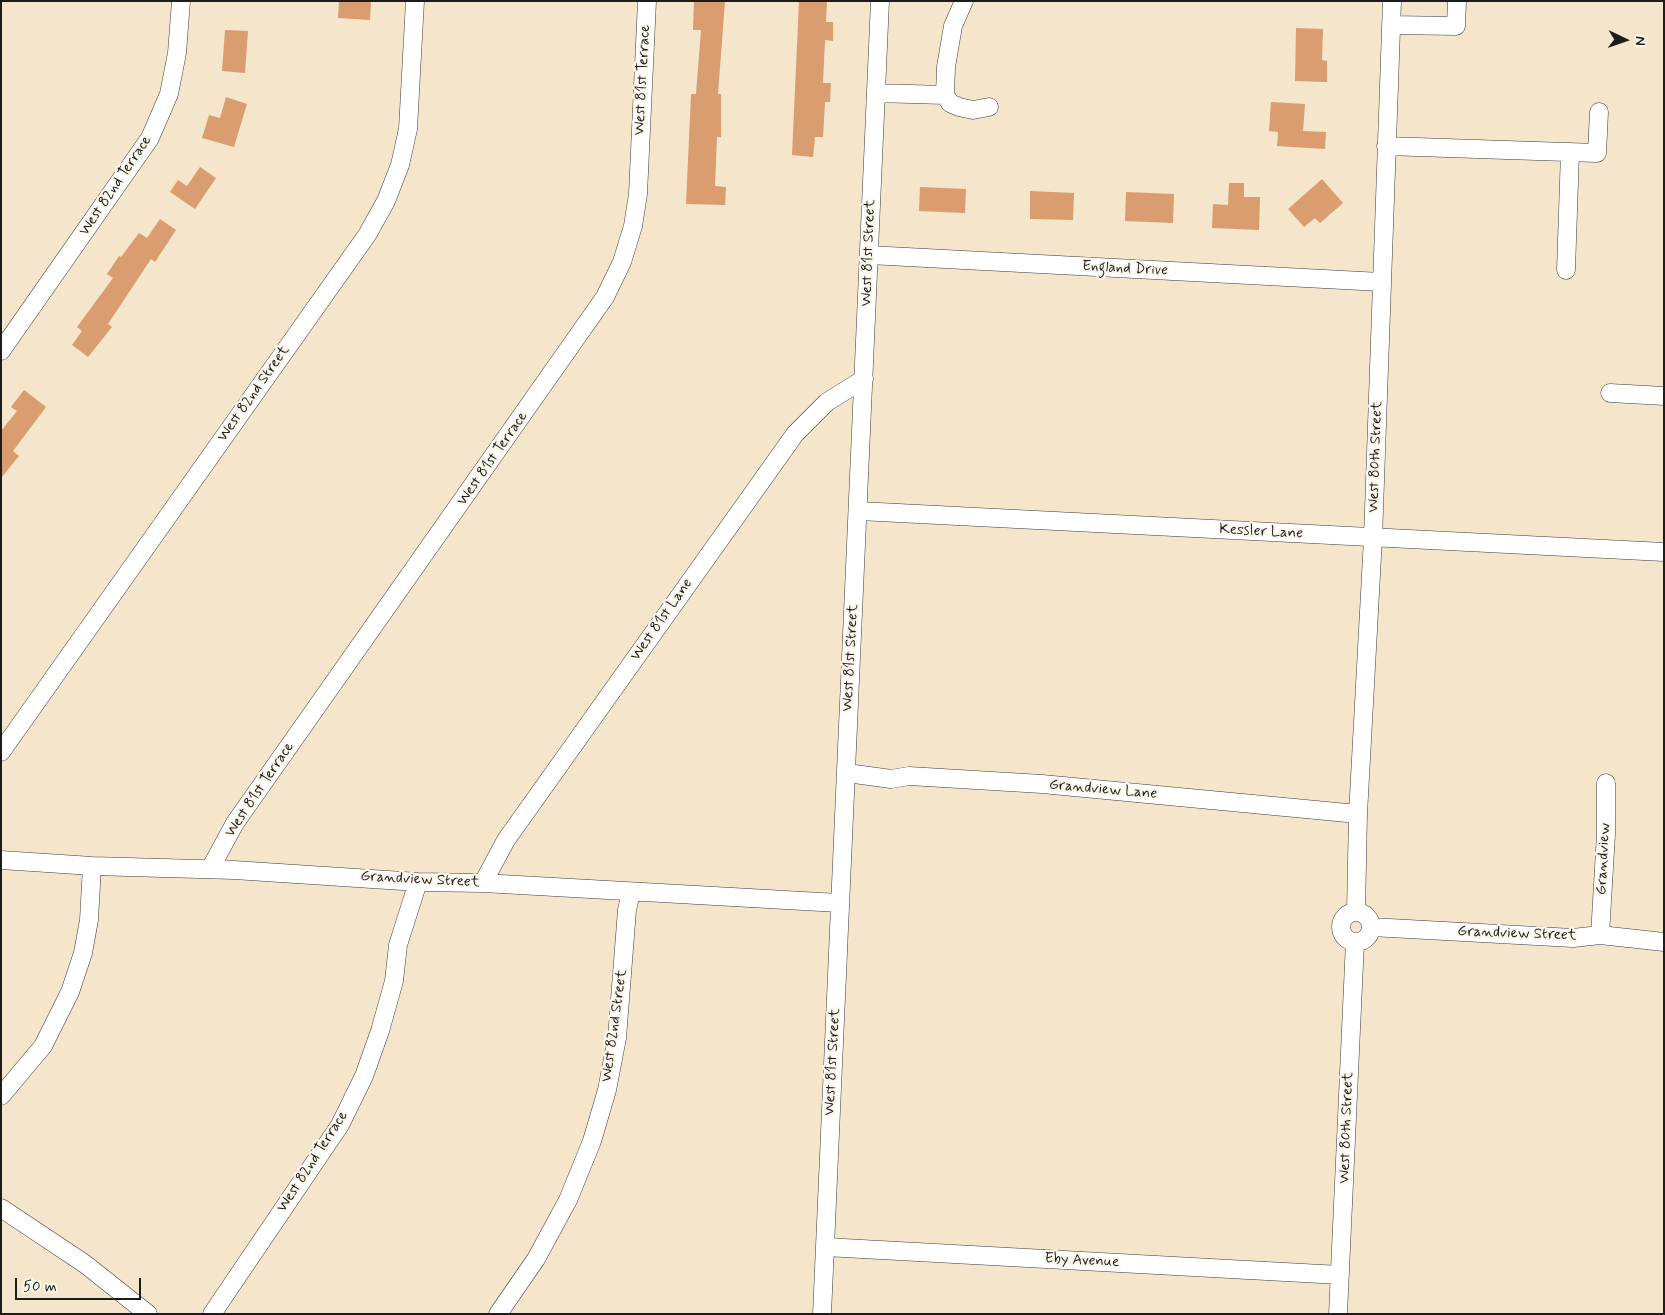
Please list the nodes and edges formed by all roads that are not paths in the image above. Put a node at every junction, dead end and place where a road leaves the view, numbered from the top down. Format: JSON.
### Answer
{"nodes":[{"id":1,"x":181,"y":1,"type":"edge"},
{"id":2,"x":415,"y":1,"type":"edge"},
{"id":3,"x":647,"y":1,"type":"edge"},
{"id":4,"x":880,"y":1,"type":"edge"},
{"id":5,"x":964,"y":1,"type":"edge"},
{"id":6,"x":1392,"y":1,"type":"edge"},
{"id":7,"x":1457,"y":1,"type":"edge"},
{"id":8,"x":1391,"y":25,"type":"junction"},
{"id":9,"x":876,"y":93,"type":"junction"},
{"id":10,"x":945,"y":95,"type":"junction"},
{"id":11,"x":989,"y":107,"type":"dead end"},
{"id":12,"x":1599,"y":112,"type":"dead end"},
{"id":13,"x":1386,"y":146,"type":"junction"},
{"id":14,"x":1570,"y":152,"type":"junction"},
{"id":15,"x":869,"y":255,"type":"junction"},
{"id":16,"x":1566,"y":270,"type":"dead end"},
{"id":17,"x":1381,"y":282,"type":"junction"},
{"id":18,"x":1,"y":350,"type":"edge"},
{"id":19,"x":864,"y":379,"type":"junction"},
{"id":20,"x":1610,"y":393,"type":"dead end"},
{"id":21,"x":1664,"y":396,"type":"edge"},
{"id":22,"x":859,"y":511,"type":"junction"},
{"id":23,"x":1373,"y":538,"type":"junction"},
{"id":24,"x":1664,"y":552,"type":"edge"},
{"id":25,"x":1,"y":752,"type":"edge"},
{"id":26,"x":847,"y":773,"type":"junction"},
{"id":27,"x":1606,"y":783,"type":"dead end"},
{"id":28,"x":1358,"y":814,"type":"junction"},
{"id":29,"x":1,"y":860,"type":"edge"},
{"id":30,"x":92,"y":866,"type":"junction"},
{"id":31,"x":210,"y":869,"type":"junction"},
{"id":32,"x":418,"y":882,"type":"junction"},
{"id":33,"x":483,"y":883,"type":"junction"},
{"id":34,"x":630,"y":892,"type":"junction"},
{"id":35,"x":840,"y":903,"type":"junction"},
{"id":36,"x":1356,"y":912,"type":"junction"},
{"id":37,"x":1371,"y":927,"type":"junction"},
{"id":38,"x":1600,"y":935,"type":"junction"},
{"id":39,"x":1355,"y":942,"type":"junction"},
{"id":40,"x":1664,"y":942,"type":"edge"},
{"id":41,"x":1,"y":1096,"type":"edge"},
{"id":42,"x":1,"y":1208,"type":"edge"},
{"id":43,"x":824,"y":1247,"type":"junction"},
{"id":44,"x":1340,"y":1275,"type":"junction"},
{"id":45,"x":148,"y":1314,"type":"edge"},
{"id":46,"x":212,"y":1314,"type":"edge"},
{"id":47,"x":498,"y":1314,"type":"edge"},
{"id":48,"x":822,"y":1314,"type":"edge"},
{"id":49,"x":1338,"y":1314,"type":"edge"}],
"edges":[{"from":1,"to":18,"type":"street","name":"West 82nd Terrace"},
{"from":2,"to":25,"type":"street","name":"West 82nd Street"},
{"from":3,"to":31,"type":"street","name":"West 81st Terrace"},
{"from":4,"to":9,"type":"street","name":"West 81st Street"},
{"from":5,"to":10,"type":"street"},
{"from":6,"to":8,"type":"street","name":"West 80th Street"},
{"from":7,"to":8,"type":"street"},
{"from":8,"to":13,"type":"street","name":"West 80th Street"},
{"from":9,"to":10,"type":"street"},
{"from":9,"to":15,"type":"street","name":"West 81st Street"},
{"from":10,"to":11,"type":"street"},
{"from":12,"to":14,"type":"street"},
{"from":13,"to":14,"type":"street"},
{"from":13,"to":17,"type":"street","name":"West 80th Street"},
{"from":14,"to":16,"type":"street"},
{"from":15,"to":17,"type":"street","name":"England Drive"},
{"from":15,"to":19,"type":"street","name":"West 81st Street"},
{"from":17,"to":23,"type":"street","name":"West 80th Street"},
{"from":19,"to":22,"type":"street","name":"West 81st Street"},
{"from":19,"to":33,"type":"street","name":"West 81st Lane"},
{"from":20,"to":21,"type":"street"},
{"from":22,"to":23,"type":"street","name":"Kessler Lane"},
{"from":22,"to":26,"type":"street","name":"West 81st Street"},
{"from":23,"to":24,"type":"street","name":"Kessler Lane"},
{"from":23,"to":28,"type":"street","name":"West 80th Street"},
{"from":26,"to":28,"type":"street","name":"Grandview Lane"},
{"from":26,"to":35,"type":"street","name":"West 81st Street"},
{"from":27,"to":38,"type":"street","name":"Grandview"},
{"from":28,"to":36,"type":"street","name":"West 80th Street"},
{"from":29,"to":30,"type":"street","name":"Grandview Street"},
{"from":30,"to":31,"type":"street","name":"Grandview Street"},
{"from":30,"to":41,"type":"street"},
{"from":31,"to":32,"type":"street","name":"Grandview Street"},
{"from":32,"to":33,"type":"street","name":"Grandview Street"},
{"from":32,"to":46,"type":"street","name":"West 82nd Terrace"},
{"from":33,"to":34,"type":"street","name":"Grandview Street"},
{"from":34,"to":35,"type":"street","name":"Grandview Street"},
{"from":34,"to":47,"type":"street","name":"West 82nd Street"},
{"from":35,"to":43,"type":"street","name":"West 81st Street"},
{"from":36,"to":37,"type":"street"},
{"from":36,"to":39,"type":"street"},
{"from":37,"to":38,"type":"street","name":"Grandview Street"},
{"from":37,"to":39,"type":"street"},
{"from":38,"to":40,"type":"street","name":"Grandview Street"},
{"from":39,"to":44,"type":"street","name":"West 80th Street"},
{"from":42,"to":45,"type":"street"},
{"from":43,"to":44,"type":"street","name":"Eby Avenue"},
{"from":43,"to":48,"type":"street","name":"West 81st Street"},
{"from":44,"to":49,"type":"street","name":"West 80th Street"}]}
